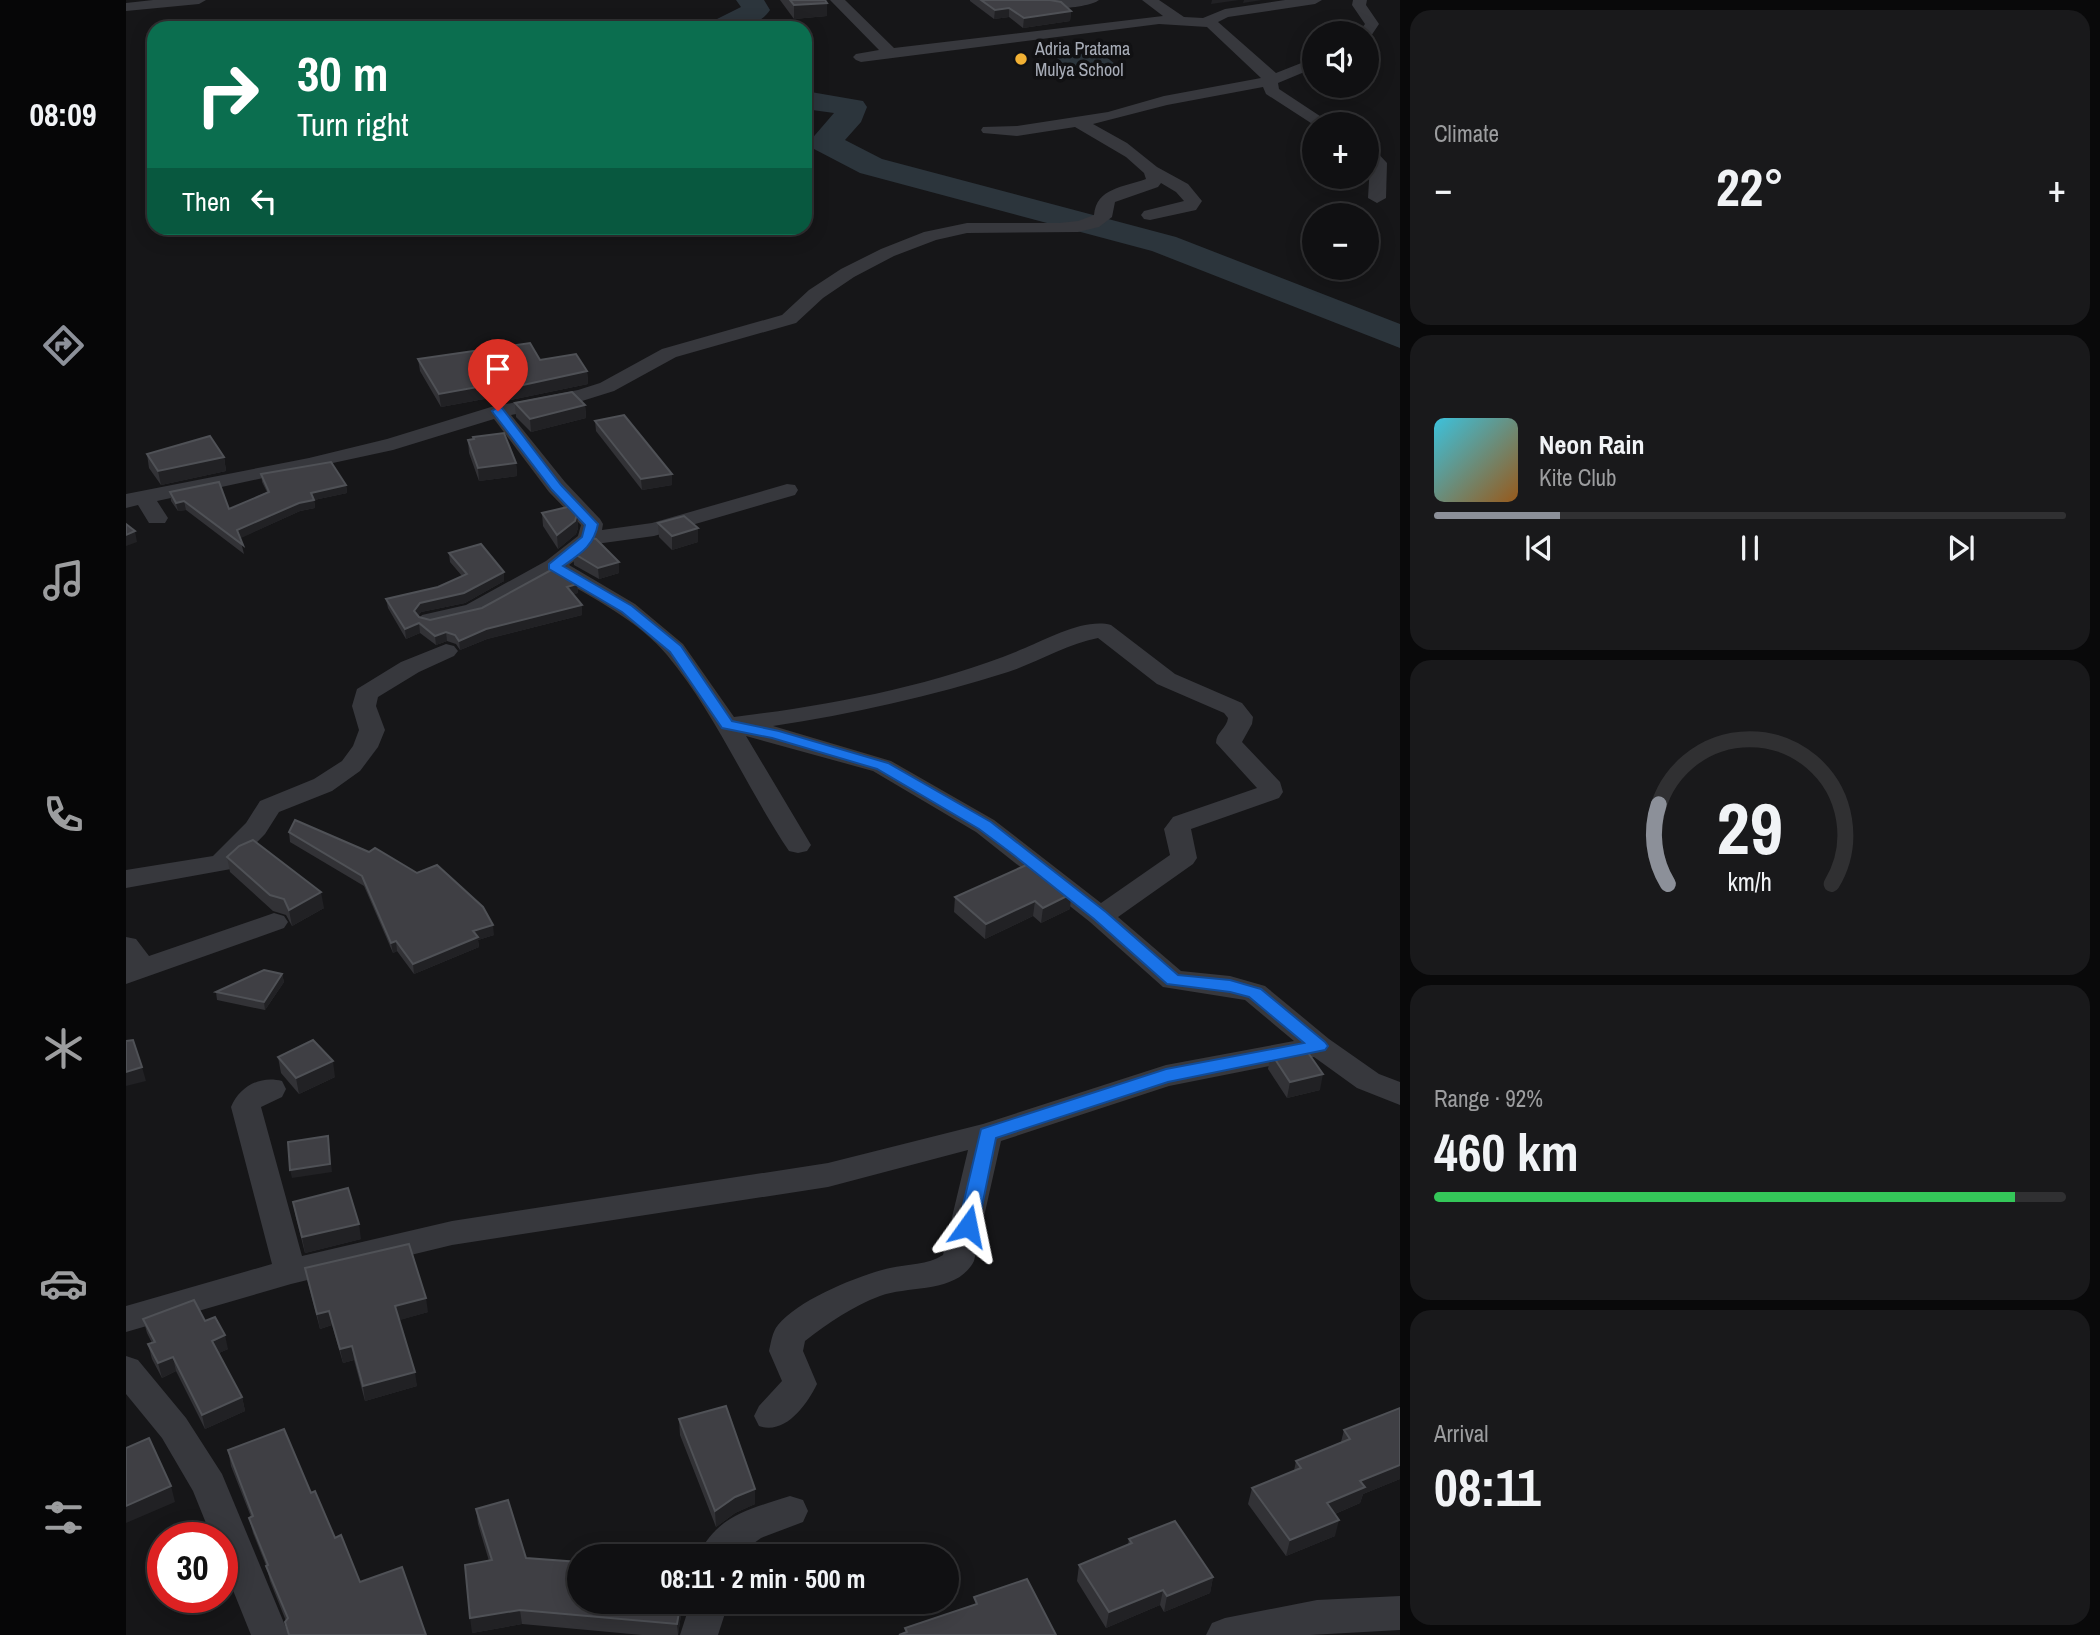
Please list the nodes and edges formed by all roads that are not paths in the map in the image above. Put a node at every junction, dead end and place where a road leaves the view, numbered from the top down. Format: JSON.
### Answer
{"nodes":[{"id":1,"x":199,"y":0,"type":"edge"},
{"id":2,"x":837,"y":0,"type":"edge"},
{"id":3,"x":1092,"y":0,"type":"edge"},
{"id":4,"x":1149,"y":0,"type":"edge"},
{"id":5,"x":1315,"y":0,"type":"edge"},
{"id":6,"x":1360,"y":0,"type":"edge"},
{"id":7,"x":1045,"y":5,"type":"edge"},
{"id":8,"x":126,"y":7,"type":"edge"},
{"id":9,"x":1178,"y":19,"type":"junction"},
{"id":10,"x":1370,"y":21,"type":"edge"},
{"id":11,"x":1210,"y":23,"type":"junction"},
{"id":12,"x":890,"y":53,"type":"junction"},
{"id":13,"x":861,"y":57,"type":"dead end"},
{"id":14,"x":1302,"y":68,"type":"edge"},
{"id":15,"x":1269,"y":81,"type":"junction"},
{"id":16,"x":1305,"y":112,"type":"edge"},
{"id":17,"x":1079,"y":123,"type":"junction"},
{"id":18,"x":989,"y":130,"type":"dead end"},
{"id":19,"x":1153,"y":171,"type":"junction"},
{"id":20,"x":1378,"y":189,"type":"edge"},
{"id":21,"x":1377,"y":198,"type":"dead end"},
{"id":22,"x":1150,"y":215,"type":"dead end"},
{"id":23,"x":498,"y":411,"type":"junction"},
{"id":24,"x":788,"y":490,"type":"dead end"},
{"id":25,"x":135,"y":499,"type":"edge"},
{"id":26,"x":158,"y":518,"type":"dead end"},
{"id":27,"x":589,"y":538,"type":"junction"},
{"id":28,"x":554,"y":566,"type":"junction"},
{"id":29,"x":430,"y":620,"type":"edge"},
{"id":30,"x":446,"y":651,"type":"dead end"},
{"id":31,"x":727,"y":725,"type":"junction"},
{"id":32,"x":798,"y":845,"type":"dead end"},
{"id":33,"x":126,"y":879,"type":"edge"},
{"id":34,"x":1100,"y":915,"type":"junction"},
{"id":35,"x":274,"y":922,"type":"dead end"},
{"id":36,"x":132,"y":963,"type":"edge"},
{"id":37,"x":1319,"y":1046,"type":"junction"},
{"id":38,"x":271,"y":1089,"type":"dead end"},
{"id":39,"x":1400,"y":1094,"type":"edge"},
{"id":40,"x":987,"y":1134,"type":"junction"},
{"id":41,"x":291,"y":1271,"type":"junction"},
{"id":42,"x":126,"y":1319,"type":"edge"},
{"id":43,"x":126,"y":1370,"type":"edge"},
{"id":44,"x":771,"y":1416,"type":"dead end"},
{"id":45,"x":790,"y":1511,"type":"dead end"},
{"id":46,"x":723,"y":1544,"type":"edge"},
{"id":47,"x":1400,"y":1613,"type":"edge"},
{"id":48,"x":706,"y":1614,"type":"edge"},
{"id":49,"x":270,"y":1635,"type":"edge"},
{"id":50,"x":699,"y":1635,"type":"edge"},
{"id":51,"x":1225,"y":1635,"type":"edge"}],
"edges":[{"from":1,"to":8,"type":"street"},
{"from":2,"to":12,"type":"street"},
{"from":3,"to":7,"type":"street"},
{"from":4,"to":9,"type":"street"},
{"from":5,"to":11,"type":"street"},
{"from":6,"to":10,"type":"street"},
{"from":9,"to":11,"type":"street"},
{"from":9,"to":12,"type":"street"},
{"from":11,"to":15,"type":"street"},
{"from":12,"to":13,"type":"street"},
{"from":14,"to":15,"type":"street"},
{"from":15,"to":16,"type":"street"},
{"from":15,"to":17,"type":"street"},
{"from":17,"to":18,"type":"street"},
{"from":17,"to":19,"type":"street"},
{"from":19,"to":22,"type":"street"},
{"from":19,"to":23,"type":"street"},
{"from":20,"to":21,"type":"street"},
{"from":23,"to":25,"type":"street"},
{"from":23,"to":27,"type":"street"},
{"from":24,"to":27,"type":"street"},
{"from":25,"to":26,"type":"street"},
{"from":27,"to":28,"type":"street"},
{"from":28,"to":29,"type":"street"},
{"from":28,"to":31,"type":"street"},
{"from":30,"to":33,"type":"street"},
{"from":31,"to":32,"type":"street"},
{"from":31,"to":34,"type":"street"},
{"from":31,"to":34,"type":"street"},
{"from":34,"to":37,"type":"street"},
{"from":35,"to":36,"type":"street"},
{"from":37,"to":39,"type":"street"},
{"from":37,"to":40,"type":"street"},
{"from":38,"to":41,"type":"street"},
{"from":40,"to":41,"type":"street"},
{"from":40,"to":44,"type":"street"},
{"from":41,"to":42,"type":"street"},
{"from":43,"to":49,"type":"street"},
{"from":45,"to":46,"type":"street"},
{"from":47,"to":51,"type":"street"},
{"from":48,"to":50,"type":"street"}]}
